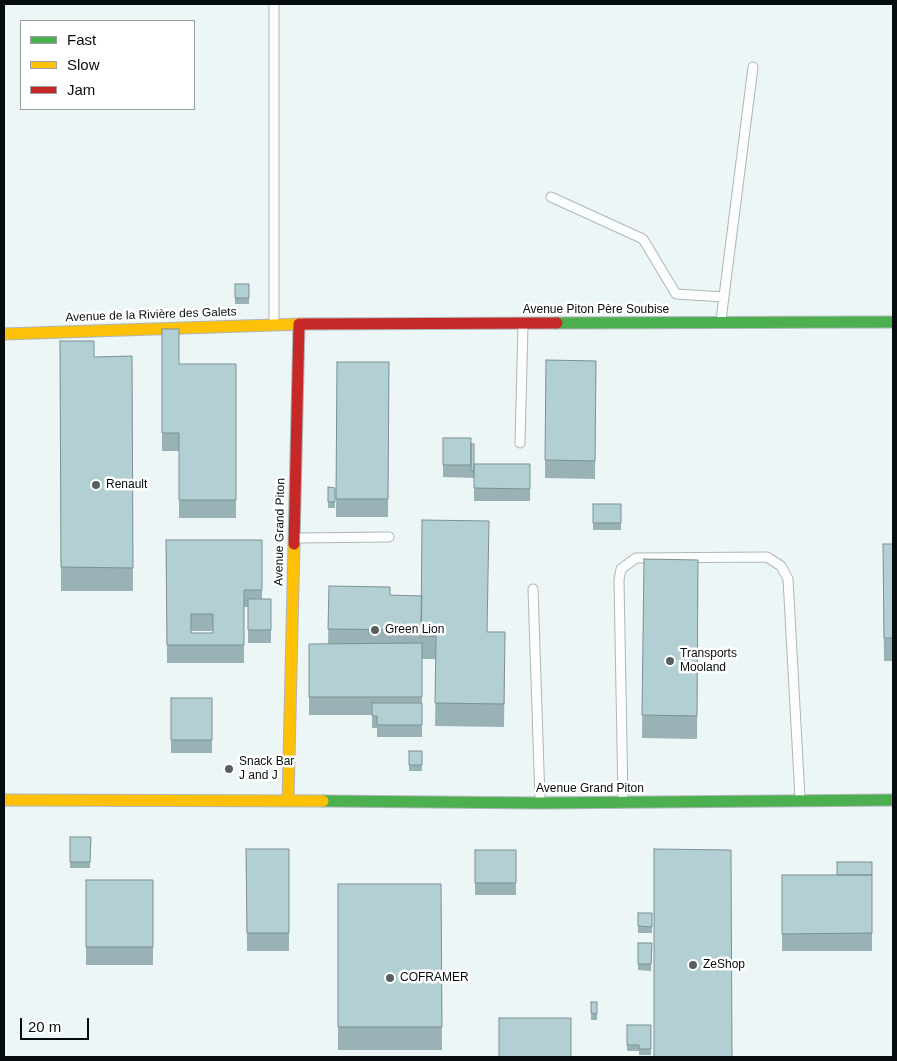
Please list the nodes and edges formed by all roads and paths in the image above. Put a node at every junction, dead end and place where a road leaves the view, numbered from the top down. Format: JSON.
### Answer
{"nodes":[{"id":1,"x":274,"y":4,"type":"edge"},
{"id":2,"x":753,"y":66,"type":"dead end"},
{"id":3,"x":552,"y":197,"type":"dead end"},
{"id":4,"x":724,"y":297,"type":"junction"},
{"id":5,"x":893,"y":322,"type":"edge"},
{"id":6,"x":720,"y":323,"type":"junction"},
{"id":7,"x":299,"y":324,"type":"junction"},
{"id":8,"x":523,"y":324,"type":"junction"},
{"id":9,"x":274,"y":325,"type":"junction"},
{"id":10,"x":4,"y":334,"type":"edge"},
{"id":11,"x":520,"y":443,"type":"dead end"},
{"id":12,"x":389,"y":537,"type":"dead end"},
{"id":13,"x":294,"y":538,"type":"junction"},
{"id":14,"x":533,"y":589,"type":"dead end"},
{"id":15,"x":4,"y":800,"type":"edge"},
{"id":16,"x":893,"y":800,"type":"edge"},
{"id":17,"x":288,"y":801,"type":"junction"},
{"id":18,"x":801,"y":801,"type":"junction"},
{"id":19,"x":624,"y":802,"type":"junction"},
{"id":20,"x":540,"y":803,"type":"junction"}],
"edges":[{"from":1,"to":9,"type":"lane"},
{"from":2,"to":4,"type":"lane"},
{"from":3,"to":4,"type":"lane"},
{"from":4,"to":6,"type":"lane"},
{"from":5,"to":6,"type":"street","name":"Avenue Piton Père Soubise"},
{"from":6,"to":8,"type":"street","name":"Avenue Piton Père Soubise"},
{"from":7,"to":8,"type":"street","name":"Avenue Piton Père Soubise"},
{"from":7,"to":9,"type":"street","name":"Avenue de la Rivière des Galets"},
{"from":7,"to":13,"type":"street","name":"Avenue Grand Piton"},
{"from":8,"to":11,"type":"lane"},
{"from":9,"to":10,"type":"street","name":"Avenue de la Rivière des Galets"},
{"from":12,"to":13,"type":"lane"},
{"from":13,"to":17,"type":"street","name":"Avenue Grand Piton"},
{"from":14,"to":20,"type":"lane"},
{"from":15,"to":17,"type":"street","name":"Avenue Grand Piton"},
{"from":16,"to":18,"type":"street","name":"Avenue Grand Piton"},
{"from":17,"to":20,"type":"street","name":"Avenue Grand Piton"},
{"from":18,"to":19,"type":"street","name":"Avenue Grand Piton"},
{"from":18,"to":19,"type":"lane"},
{"from":19,"to":20,"type":"street","name":"Avenue Grand Piton"}]}
